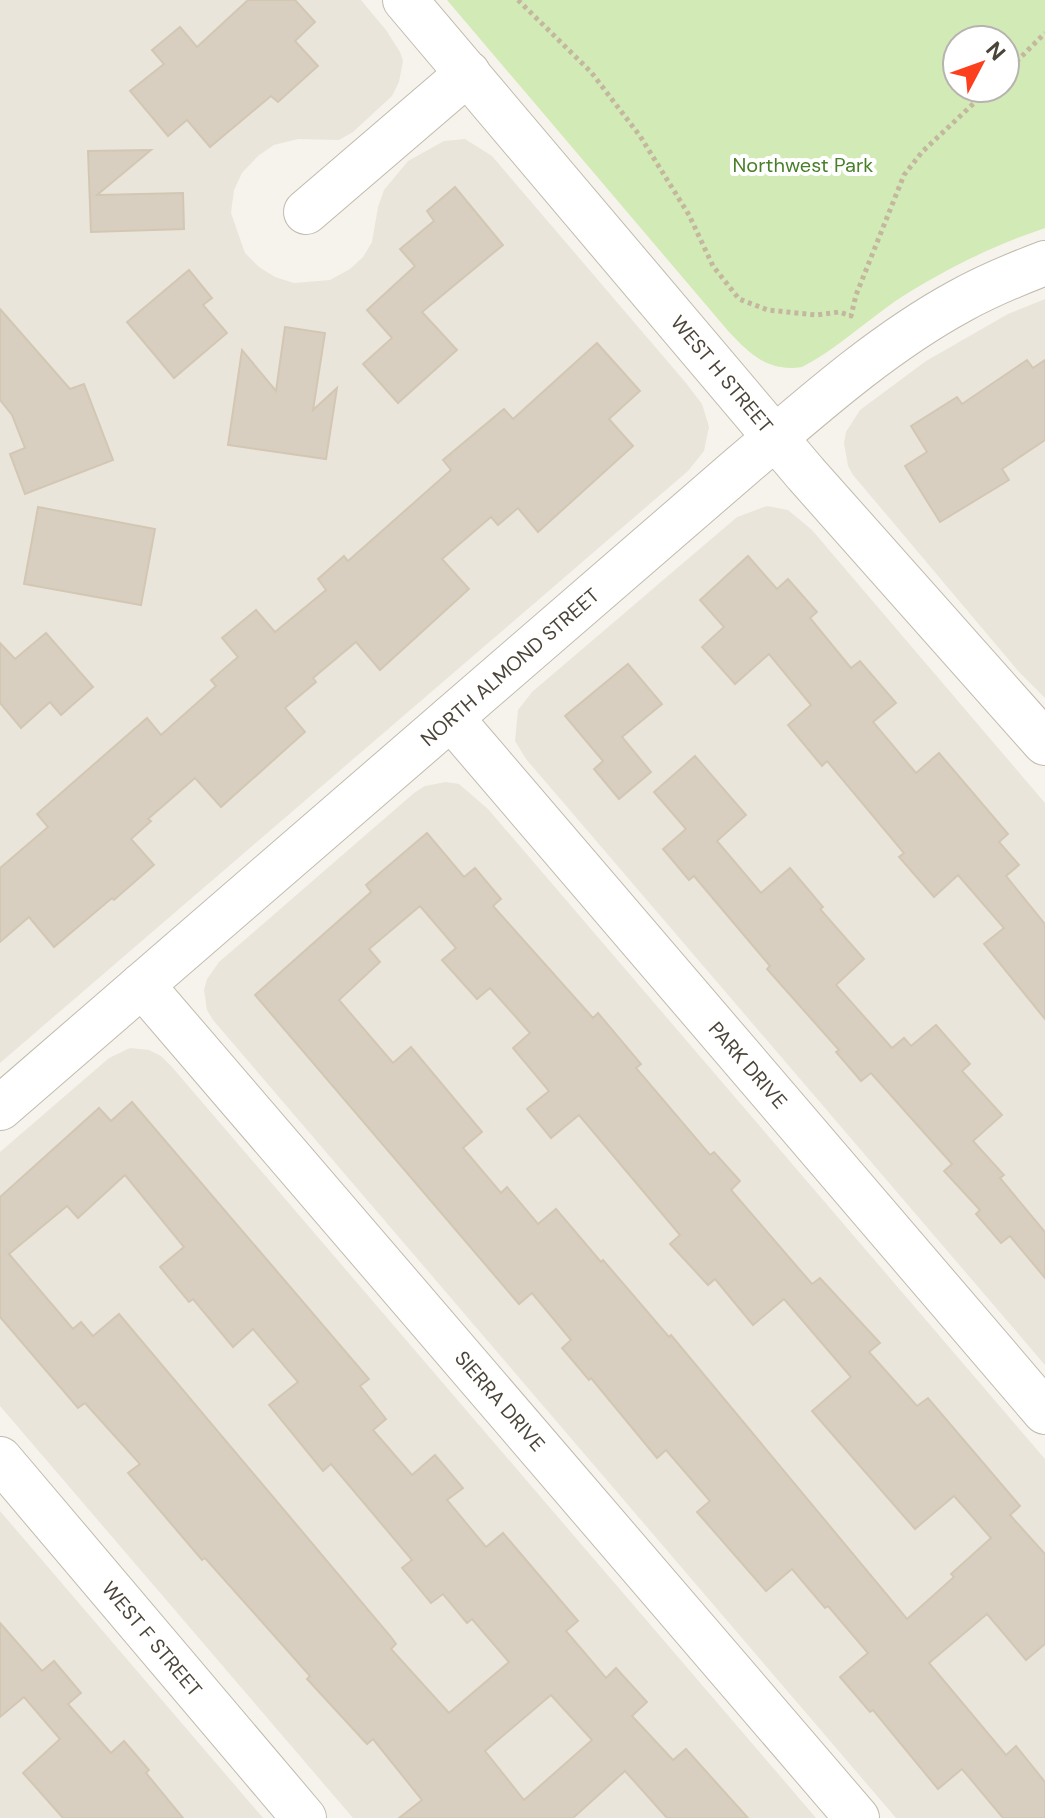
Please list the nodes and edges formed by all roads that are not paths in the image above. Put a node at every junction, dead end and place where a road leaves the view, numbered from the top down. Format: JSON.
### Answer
{"nodes":[{"id":1,"x":405,"y":0,"type":"edge"},
{"id":2,"x":468,"y":73,"type":"junction"},
{"id":3,"x":306,"y":212,"type":"dead end"},
{"id":4,"x":1045,"y":263,"type":"edge"},
{"id":5,"x":775,"y":438,"type":"junction"},
{"id":6,"x":451,"y":718,"type":"junction"},
{"id":7,"x":1045,"y":743,"type":"edge"},
{"id":8,"x":142,"y":985,"type":"junction"},
{"id":9,"x":0,"y":1108,"type":"edge"},
{"id":10,"x":1045,"y":1412,"type":"edge"},
{"id":11,"x":0,"y":1459,"type":"edge"},
{"id":12,"x":304,"y":1818,"type":"edge"},
{"id":13,"x":857,"y":1818,"type":"edge"}],
"edges":[{"from":1,"to":2,"type":"street","name":"WEST H STREET"},
{"from":2,"to":3,"type":"street"},
{"from":2,"to":5,"type":"street","name":"WEST H STREET"},
{"from":4,"to":5,"type":"street","name":"NORTH ALMOND STREET"},
{"from":5,"to":6,"type":"street","name":"NORTH ALMOND STREET"},
{"from":5,"to":7,"type":"street","name":"WEST H STREET"},
{"from":6,"to":8,"type":"street","name":"NORTH ALMOND STREET"},
{"from":6,"to":10,"type":"street","name":"PARK DRIVE"},
{"from":8,"to":9,"type":"street","name":"NORTH ALMOND STREET"},
{"from":8,"to":13,"type":"street","name":"SIERRA DRIVE"},
{"from":11,"to":12,"type":"street","name":"WEST F STREET"}]}
